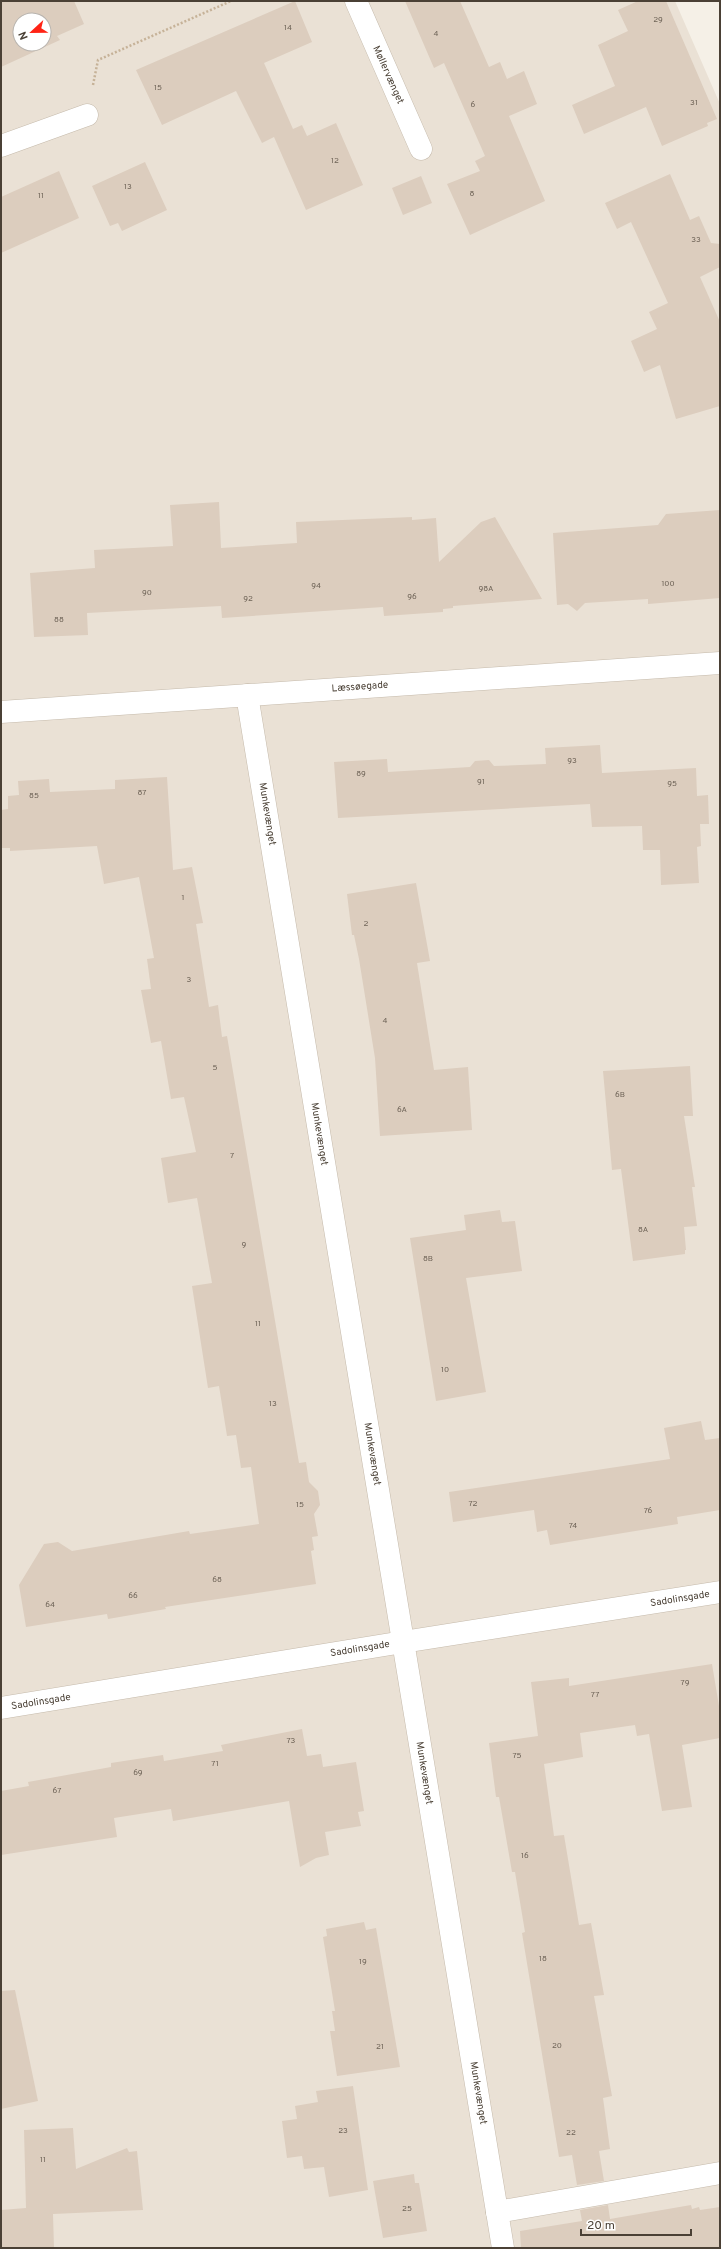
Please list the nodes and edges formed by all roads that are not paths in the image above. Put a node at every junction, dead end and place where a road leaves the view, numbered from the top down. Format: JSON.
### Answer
{"nodes":[{"id":1,"x":356,"y":1,"type":"edge"},
{"id":2,"x":87,"y":115,"type":"road end"},
{"id":3,"x":1,"y":146,"type":"edge"},
{"id":4,"x":421,"y":149,"type":"dead end"},
{"id":5,"x":720,"y":663,"type":"edge"},
{"id":6,"x":247,"y":695,"type":"junction"},
{"id":7,"x":1,"y":712,"type":"edge"},
{"id":8,"x":720,"y":1592,"type":"edge"},
{"id":9,"x":403,"y":1642,"type":"junction"},
{"id":10,"x":1,"y":1708,"type":"edge"},
{"id":11,"x":720,"y":2173,"type":"edge"},
{"id":12,"x":497,"y":2212,"type":"junction"},
{"id":13,"x":503,"y":2248,"type":"edge"}],
"edges":[{"from":1,"to":4,"type":"street","name":"Møllervænget"},
{"from":2,"to":3,"type":"street"},
{"from":5,"to":6,"type":"street","name":"Læssøegade"},
{"from":6,"to":7,"type":"street","name":"Læssøegade"},
{"from":6,"to":9,"type":"street","name":"Munkevænget"},
{"from":8,"to":9,"type":"street","name":"Sadolinsgade"},
{"from":9,"to":10,"type":"street","name":"Sadolinsgade"},
{"from":9,"to":12,"type":"street","name":"Munkevænget"},
{"from":11,"to":12,"type":"street"},
{"from":12,"to":13,"type":"street","name":"Munkevænget"}]}
